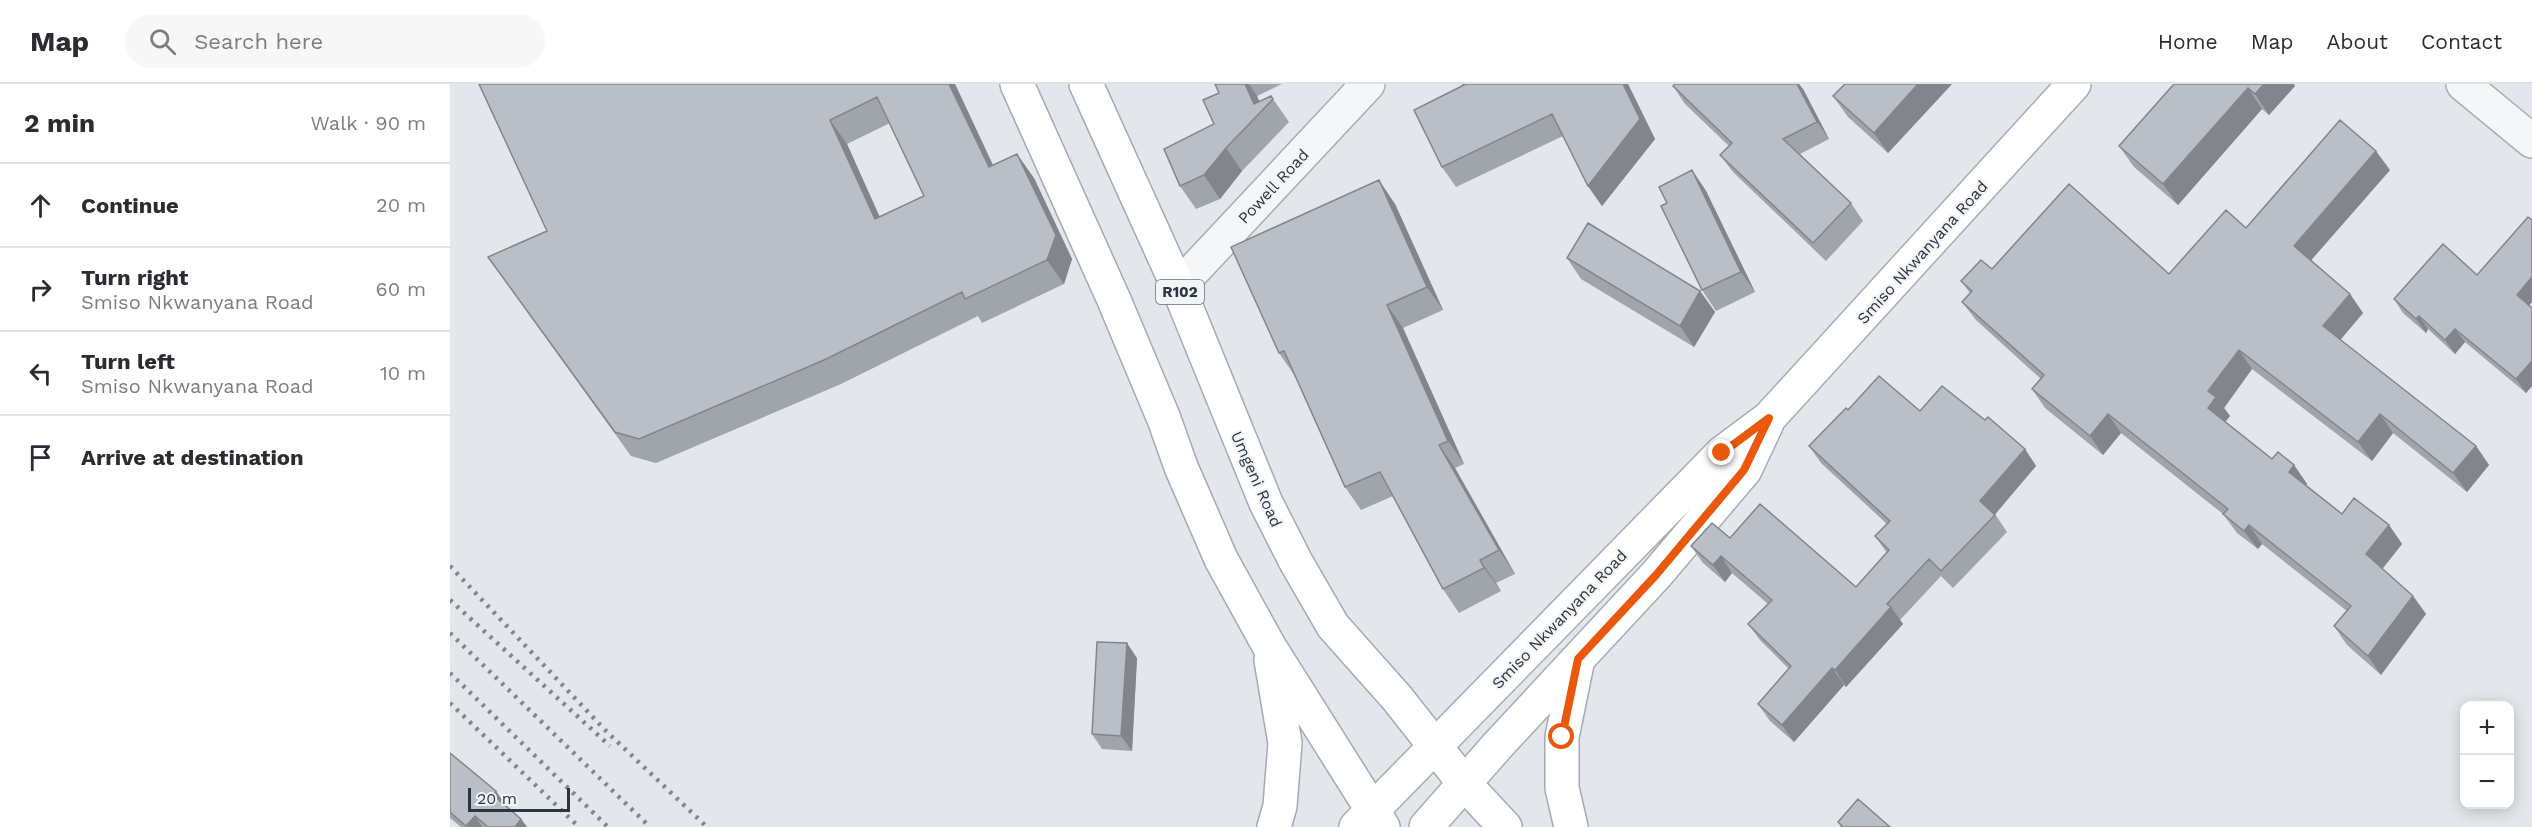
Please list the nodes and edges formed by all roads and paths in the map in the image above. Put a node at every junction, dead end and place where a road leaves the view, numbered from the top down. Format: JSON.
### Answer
{"nodes":[{"id":1,"x":1017,"y":84,"type":"edge"},
{"id":2,"x":1086,"y":84,"type":"edge"},
{"id":3,"x":1368,"y":84,"type":"edge"},
{"id":4,"x":2074,"y":84,"type":"edge"},
{"id":5,"x":2463,"y":84,"type":"edge"},
{"id":6,"x":2532,"y":141,"type":"edge"},
{"id":7,"x":1178,"y":287,"type":"junction"},
{"id":8,"x":1769,"y":418,"type":"junction"},
{"id":9,"x":1269,"y":646,"type":"junction"},
{"id":10,"x":1578,"y":659,"type":"junction"},
{"id":11,"x":1433,"y":746,"type":"junction"},
{"id":12,"x":1464,"y":783,"type":"junction"},
{"id":13,"x":1370,"y":821,"type":"edge"},
{"id":14,"x":1274,"y":827,"type":"edge"},
{"id":15,"x":1426,"y":827,"type":"edge"},
{"id":16,"x":1505,"y":827,"type":"edge"},
{"id":17,"x":1571,"y":827,"type":"edge"}],
"edges":[{"from":1,"to":9,"type":"main road"},
{"from":2,"to":7,"type":"main road","name":"Umgeni Road","number":"R102"},
{"from":3,"to":7,"type":"street","name":"Powell Road"},
{"from":4,"to":8,"type":"main road","name":"Smiso Nkwanyana Road"},
{"from":5,"to":6,"type":"street"},
{"from":7,"to":11,"type":"main road","name":"Umgeni Road","number":"R102"},
{"from":8,"to":10,"type":"main road","name":"Smiso Nkwanyana Road"},
{"from":8,"to":11,"type":"main road","name":"Smiso Nkwanyana Road"},
{"from":9,"to":13,"type":"main road"},
{"from":9,"to":14,"type":"main road"},
{"from":10,"to":12,"type":"main road","name":"Smiso Nkwanyana Road"},
{"from":10,"to":17,"type":"main road"},
{"from":11,"to":12,"type":"main road","name":"Umgeni Road","number":"R102"},
{"from":11,"to":13,"type":"main road","name":"Smiso Nkwanyana Road"},
{"from":12,"to":15,"type":"main road","name":"Smiso Nkwanyana Road"},
{"from":12,"to":16,"type":"main road","name":"Umgeni Road","number":"R102"}]}
